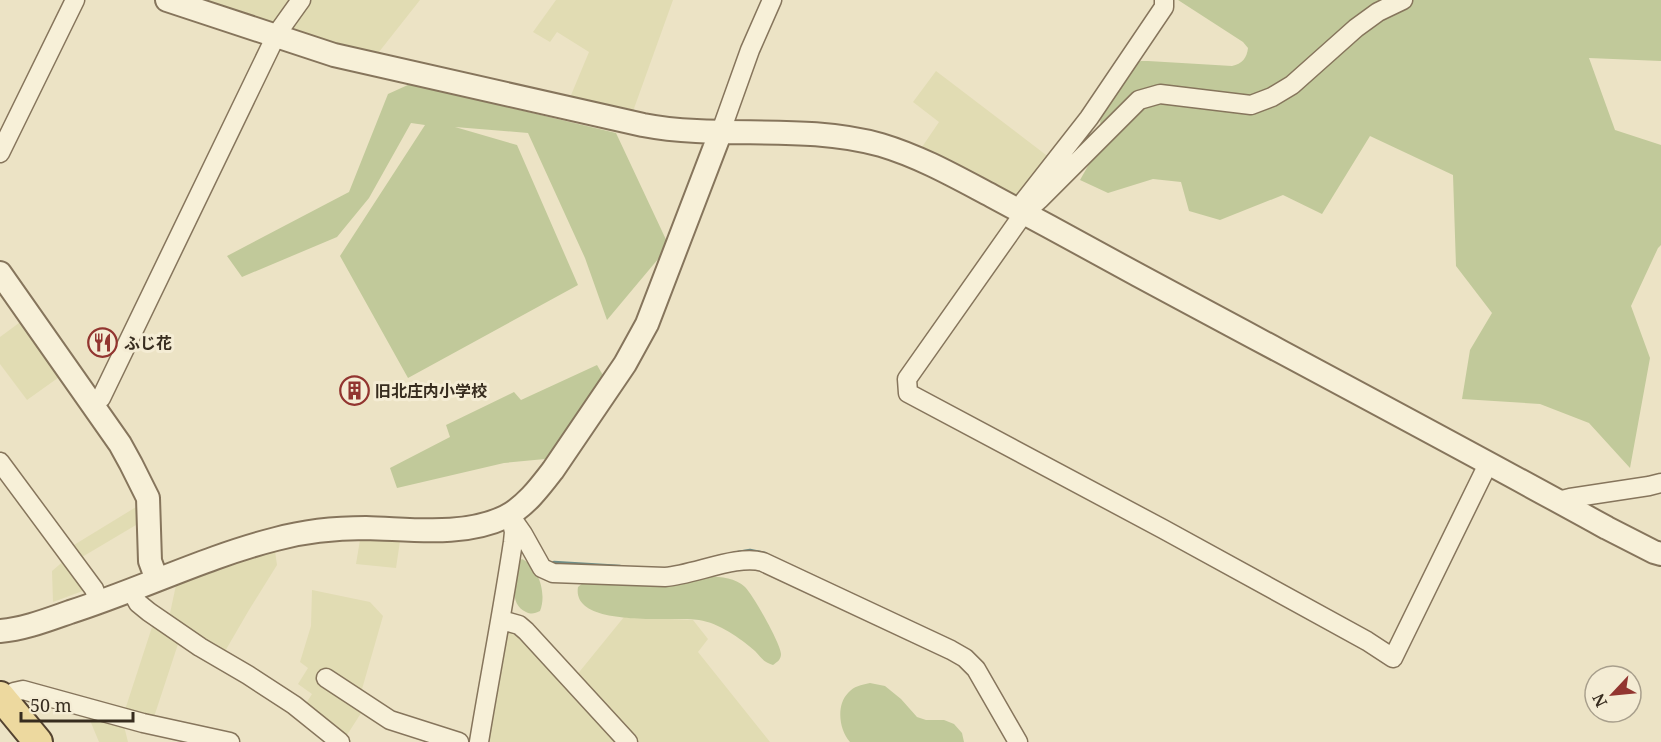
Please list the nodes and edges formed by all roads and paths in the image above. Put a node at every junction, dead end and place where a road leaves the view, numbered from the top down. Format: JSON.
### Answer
{"nodes":[{"id":1,"x":75,"y":0,"type":"edge"},
{"id":2,"x":166,"y":0,"type":"edge"},
{"id":3,"x":302,"y":0,"type":"edge"},
{"id":4,"x":772,"y":0,"type":"edge"},
{"id":5,"x":1164,"y":0,"type":"edge"},
{"id":6,"x":1403,"y":0,"type":"edge"},
{"id":7,"x":276,"y":36,"type":"junction"},
{"id":8,"x":721,"y":131,"type":"junction"},
{"id":9,"x":0,"y":153,"type":"edge"},
{"id":10,"x":1024,"y":213,"type":"junction"},
{"id":11,"x":0,"y":273,"type":"edge"},
{"id":12,"x":92,"y":405,"type":"junction"},
{"id":13,"x":0,"y":462,"type":"edge"},
{"id":14,"x":1488,"y":465,"type":"junction"},
{"id":15,"x":1661,"y":483,"type":"edge"},
{"id":16,"x":1558,"y":501,"type":"junction"},
{"id":17,"x":509,"y":514,"type":"junction"},
{"id":18,"x":1661,"y":554,"type":"edge"},
{"id":19,"x":157,"y":580,"type":"junction"},
{"id":20,"x":131,"y":590,"type":"junction"},
{"id":21,"x":99,"y":603,"type":"junction"},
{"id":22,"x":501,"y":620,"type":"junction"},
{"id":23,"x":0,"y":631,"type":"edge"},
{"id":24,"x":326,"y":678,"type":"dead end"},
{"id":25,"x":2,"y":698,"type":"edge"},
{"id":26,"x":38,"y":742,"type":"edge"},
{"id":27,"x":230,"y":742,"type":"edge"},
{"id":28,"x":340,"y":742,"type":"edge"},
{"id":29,"x":459,"y":742,"type":"edge"},
{"id":30,"x":479,"y":742,"type":"edge"},
{"id":31,"x":628,"y":742,"type":"edge"},
{"id":32,"x":1018,"y":742,"type":"edge"}],
"edges":[{"from":1,"to":9,"type":"street"},
{"from":2,"to":7,"type":"street"},
{"from":3,"to":7,"type":"street"},
{"from":4,"to":8,"type":"street"},
{"from":5,"to":10,"type":"street"},
{"from":6,"to":10,"type":"street"},
{"from":7,"to":8,"type":"street"},
{"from":7,"to":12,"type":"street"},
{"from":8,"to":10,"type":"street"},
{"from":8,"to":17,"type":"street"},
{"from":10,"to":14,"type":"street"},
{"from":10,"to":14,"type":"street"},
{"from":11,"to":12,"type":"street"},
{"from":12,"to":19,"type":"street"},
{"from":13,"to":21,"type":"street"},
{"from":14,"to":16,"type":"street"},
{"from":15,"to":16,"type":"street"},
{"from":16,"to":18,"type":"street"},
{"from":17,"to":19,"type":"street"},
{"from":17,"to":22,"type":"street"},
{"from":17,"to":32,"type":"street"},
{"from":19,"to":20,"type":"street"},
{"from":20,"to":21,"type":"street"},
{"from":20,"to":28,"type":"street"},
{"from":21,"to":23,"type":"street"},
{"from":22,"to":30,"type":"street"},
{"from":22,"to":31,"type":"street"},
{"from":24,"to":29,"type":"street"},
{"from":25,"to":26,"type":"main road"},
{"from":25,"to":27,"type":"street"}]}
